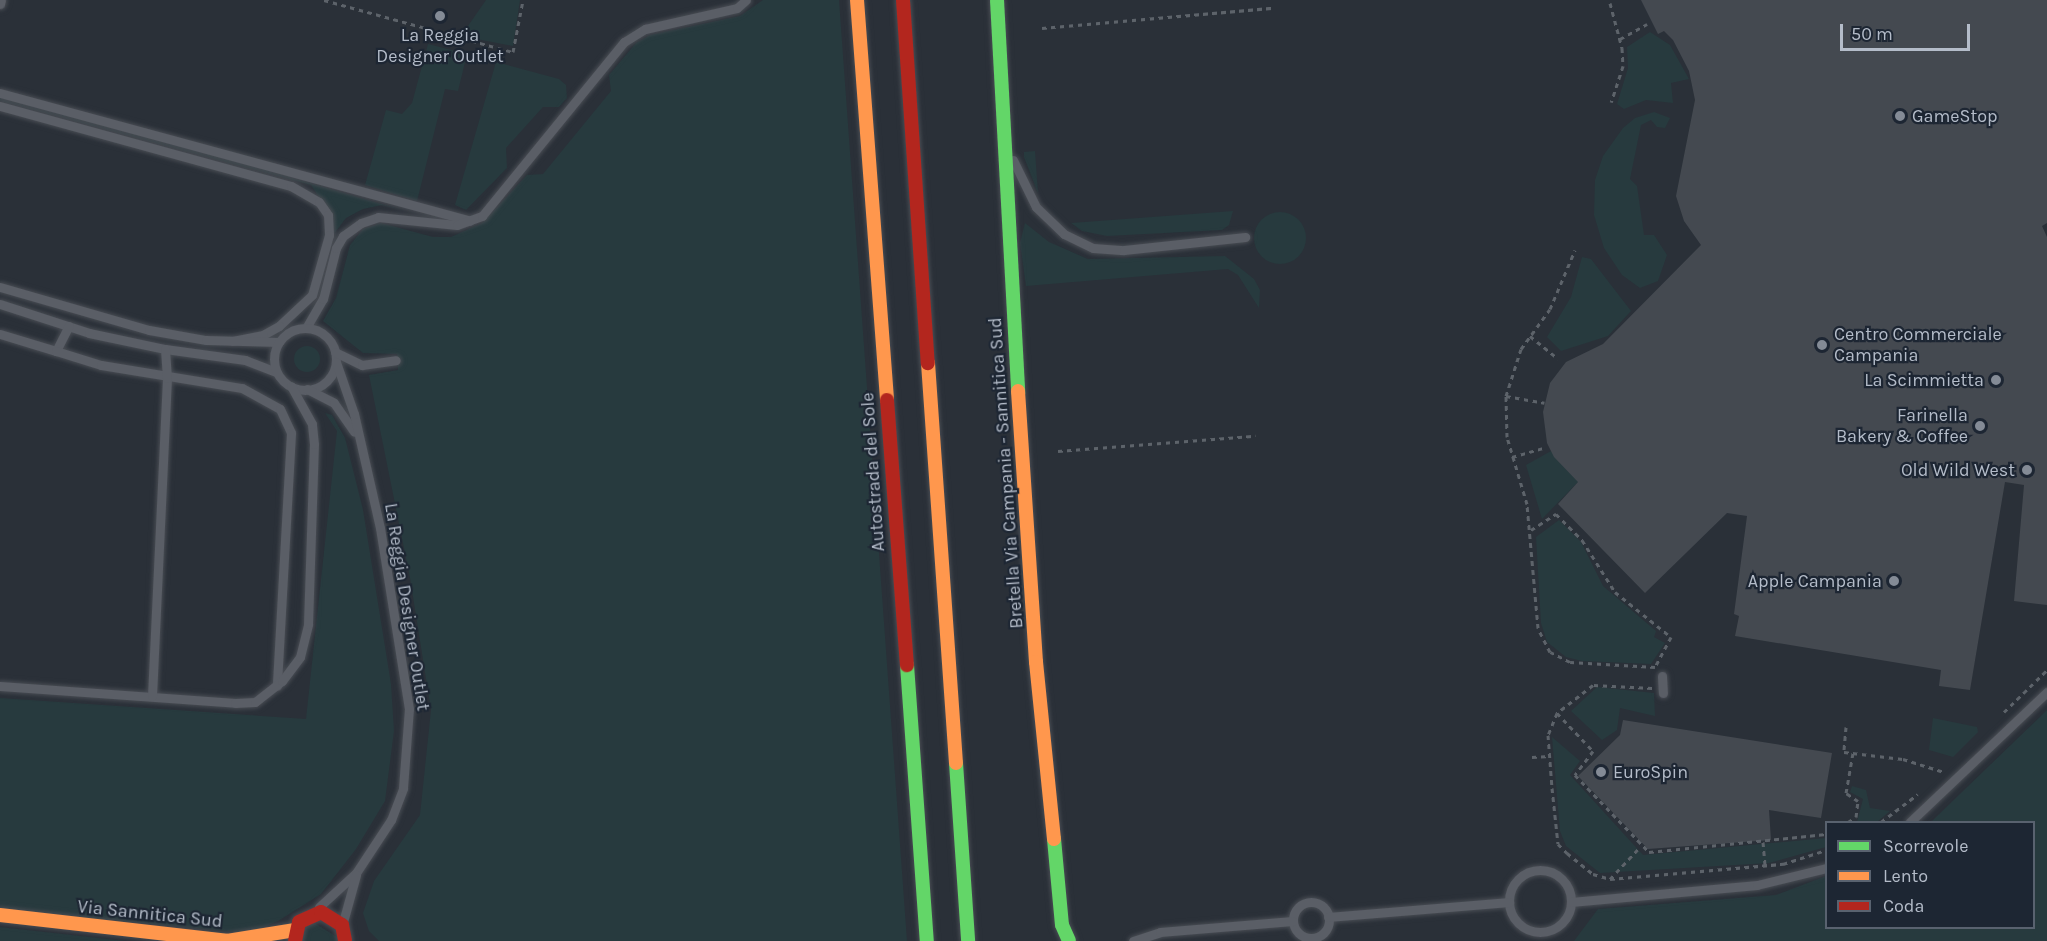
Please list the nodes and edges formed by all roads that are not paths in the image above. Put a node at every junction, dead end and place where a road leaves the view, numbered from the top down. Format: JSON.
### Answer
{"nodes":[{"id":1,"x":746,"y":0,"type":"edge"},
{"id":2,"x":857,"y":0,"type":"edge"},
{"id":3,"x":903,"y":0,"type":"edge"},
{"id":4,"x":997,"y":0,"type":"edge"},
{"id":5,"x":0,"y":93,"type":"edge"},
{"id":6,"x":0,"y":106,"type":"edge"},
{"id":7,"x":1004,"y":125,"type":"junction"},
{"id":8,"x":470,"y":220,"type":"junction"},
{"id":9,"x":1245,"y":237,"type":"dead end"},
{"id":10,"x":0,"y":287,"type":"edge"},
{"id":11,"x":0,"y":304,"type":"edge"},
{"id":12,"x":69,"y":326,"type":"junction"},
{"id":13,"x":306,"y":328,"type":"junction"},
{"id":14,"x":0,"y":334,"type":"edge"},
{"id":15,"x":233,"y":341,"type":"junction"},
{"id":16,"x":279,"y":342,"type":"junction"},
{"id":17,"x":165,"y":349,"type":"junction"},
{"id":18,"x":56,"y":351,"type":"junction"},
{"id":19,"x":335,"y":357,"type":"junction"},
{"id":20,"x":396,"y":360,"type":"dead end"},
{"id":21,"x":277,"y":372,"type":"junction"},
{"id":22,"x":167,"y":376,"type":"junction"},
{"id":23,"x":291,"y":386,"type":"junction"},
{"id":24,"x":307,"y":389,"type":"junction"},
{"id":25,"x":359,"y":442,"type":"junction"},
{"id":26,"x":1662,"y":676,"type":"dead end"},
{"id":27,"x":0,"y":686,"type":"edge"},
{"id":28,"x":277,"y":686,"type":"junction"},
{"id":29,"x":1663,"y":691,"type":"road end"},
{"id":30,"x":2047,"y":692,"type":"edge"},
{"id":31,"x":152,"y":696,"type":"junction"},
{"id":32,"x":1911,"y":821,"type":"edge"},
{"id":33,"x":1825,"y":868,"type":"edge"},
{"id":34,"x":356,"y":873,"type":"junction"},
{"id":35,"x":1509,"y":902,"type":"junction"},
{"id":36,"x":1571,"y":902,"type":"junction"},
{"id":37,"x":313,"y":913,"type":"junction"},
{"id":38,"x":0,"y":915,"type":"edge"},
{"id":39,"x":1328,"y":917,"type":"junction"},
{"id":40,"x":1293,"y":921,"type":"junction"},
{"id":41,"x":1551,"y":930,"type":"junction"},
{"id":42,"x":295,"y":935,"type":"edge"},
{"id":43,"x":347,"y":935,"type":"edge"},
{"id":44,"x":927,"y":941,"type":"edge"},
{"id":45,"x":968,"y":941,"type":"edge"},
{"id":46,"x":1069,"y":941,"type":"edge"},
{"id":47,"x":1133,"y":941,"type":"edge"},
{"id":48,"x":1552,"y":941,"type":"edge"}],
"edges":[{"from":1,"to":8,"type":"lane"},
{"from":2,"to":44,"type":"main road","name":"Autostrada del Sole"},
{"from":3,"to":45,"type":"main road"},
{"from":4,"to":7,"type":"main road","name":"Bretella Via Campania - Sannitica Sud"},
{"from":5,"to":8,"type":"lane"},
{"from":6,"to":15,"type":"lane"},
{"from":7,"to":9,"type":"lane"},
{"from":7,"to":46,"type":"main road","name":"Bretella Via Campania - Sannitica Sud"},
{"from":8,"to":13,"type":"lane"},
{"from":10,"to":15,"type":"lane"},
{"from":11,"to":12,"type":"lane"},
{"from":12,"to":17,"type":"lane"},
{"from":12,"to":18,"type":"lane"},
{"from":13,"to":16,"type":"lane"},
{"from":13,"to":19,"type":"lane"},
{"from":14,"to":18,"type":"lane"},
{"from":15,"to":16,"type":"lane"},
{"from":16,"to":21,"type":"lane"},
{"from":17,"to":21,"type":"lane"},
{"from":17,"to":22,"type":"lane"},
{"from":18,"to":22,"type":"lane"},
{"from":19,"to":20,"type":"lane"},
{"from":19,"to":24,"type":"lane"},
{"from":19,"to":25,"type":"lane","name":"La Reggia Designer Outlet"},
{"from":21,"to":23,"type":"lane"},
{"from":22,"to":28,"type":"lane"},
{"from":22,"to":31,"type":"lane"},
{"from":23,"to":24,"type":"lane"},
{"from":23,"to":28,"type":"lane"},
{"from":24,"to":25,"type":"lane","name":"La Reggia Designer Outlet"},
{"from":25,"to":34,"type":"lane","name":"La Reggia Designer Outlet"},
{"from":26,"to":29,"type":"lane"},
{"from":27,"to":31,"type":"lane"},
{"from":28,"to":31,"type":"lane"},
{"from":30,"to":32,"type":"lane"},
{"from":33,"to":36,"type":"lane"},
{"from":34,"to":37,"type":"lane","name":"La Reggia Designer Outlet"},
{"from":34,"to":43,"type":"lane","name":"La Reggia Designer Outlet"},
{"from":35,"to":36,"type":"lane"},
{"from":35,"to":39,"type":"lane"},
{"from":35,"to":41,"type":"lane"},
{"from":36,"to":41,"type":"lane"},
{"from":37,"to":42,"type":"main road","name":"Via Sannitica Sud"},
{"from":37,"to":43,"type":"main road"},
{"from":38,"to":42,"type":"main road","name":"Via Sannitica Sud"},
{"from":39,"to":40,"type":"lane"},
{"from":39,"to":40,"type":"lane"},
{"from":40,"to":47,"type":"lane"},
{"from":41,"to":48,"type":"lane"}]}
